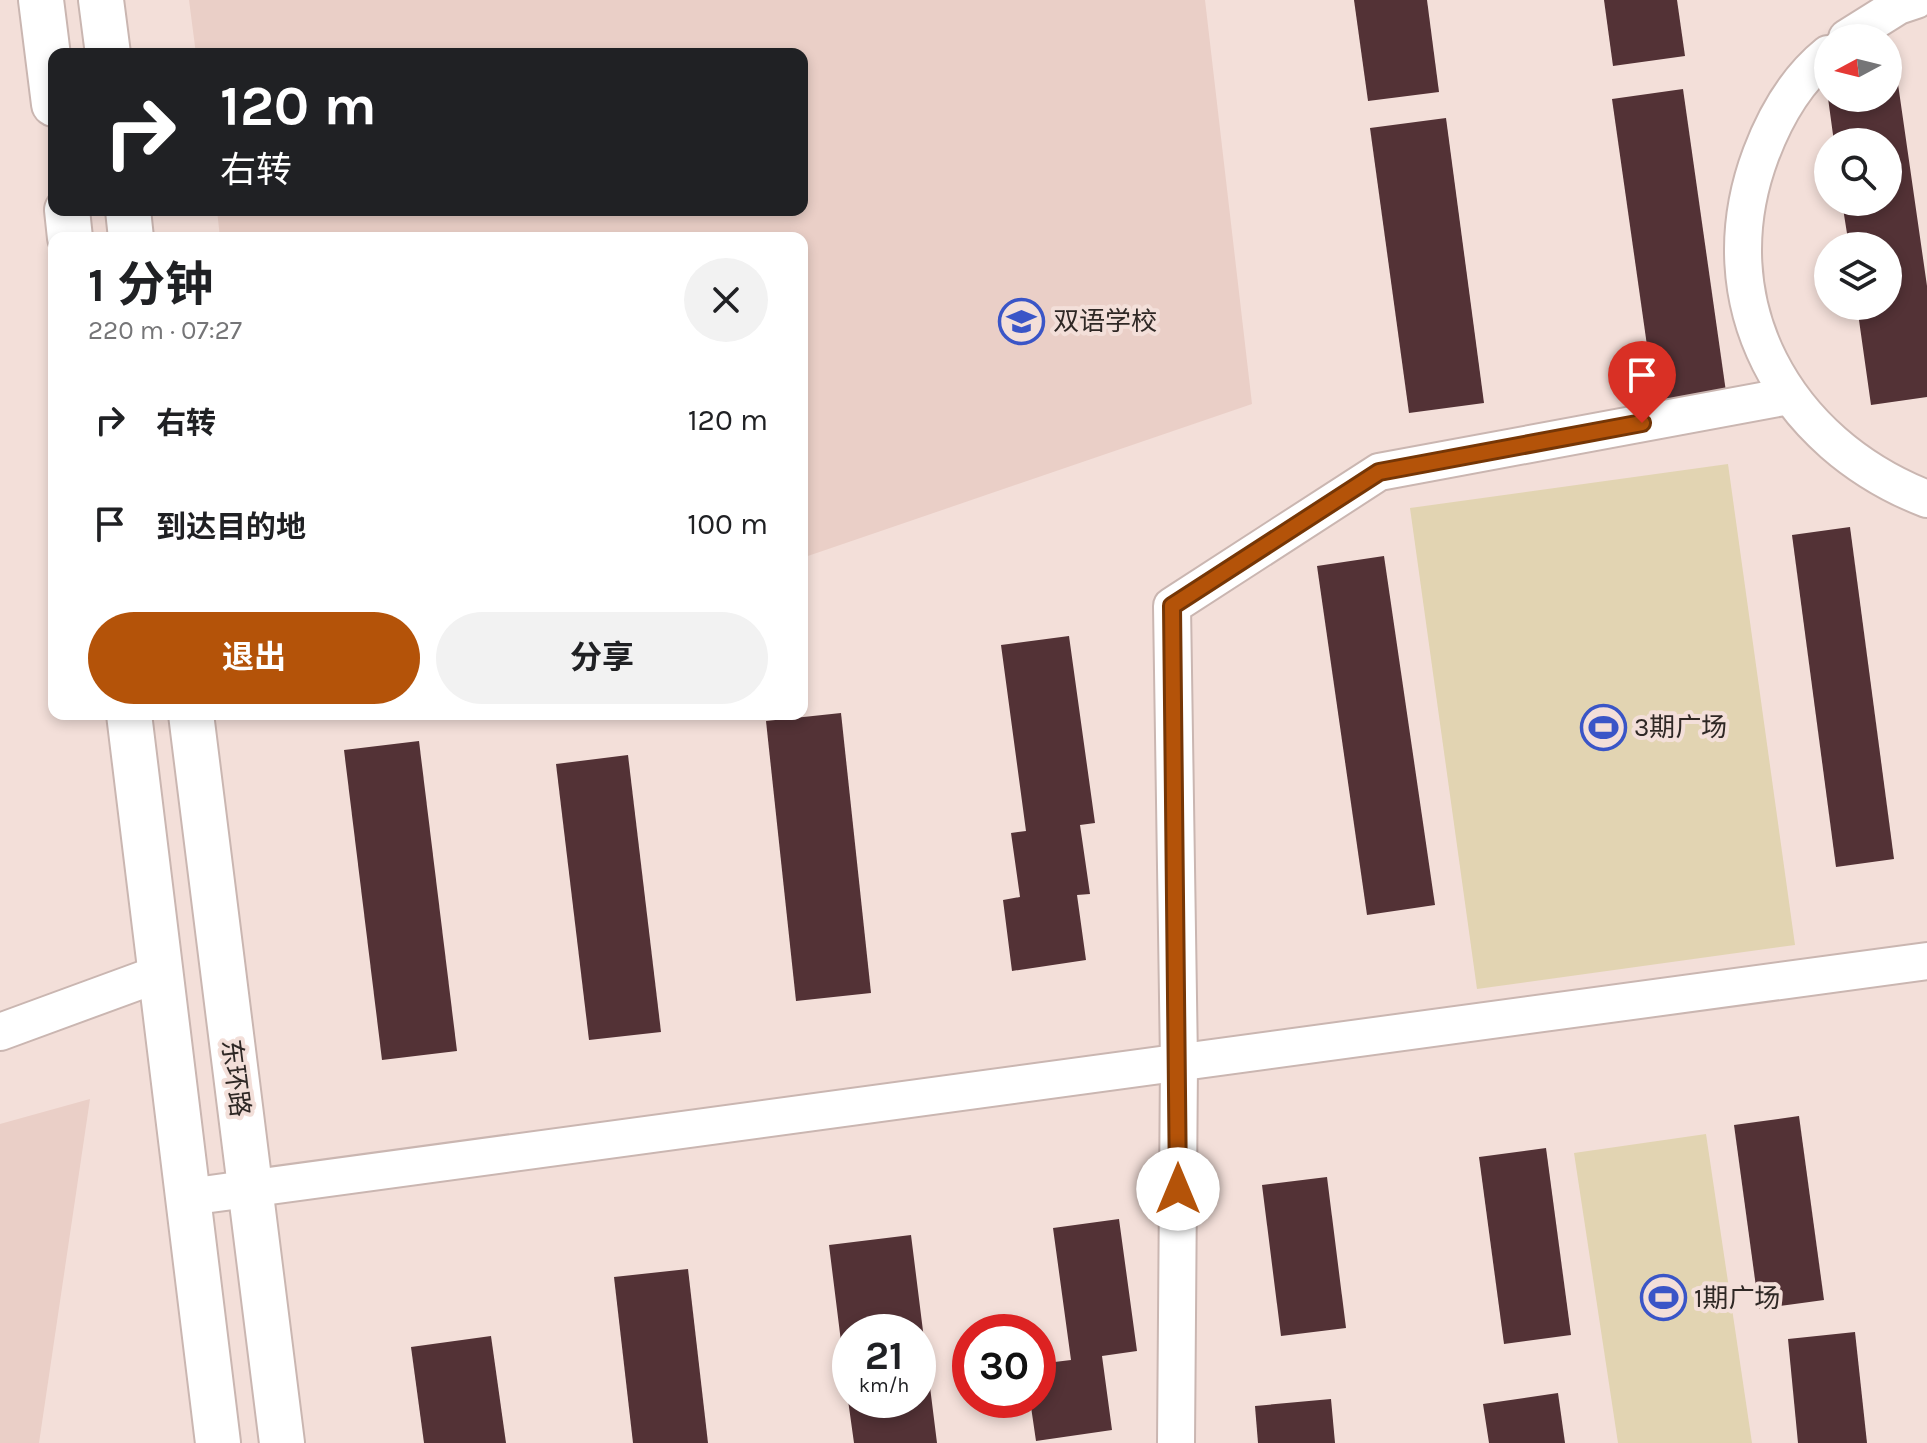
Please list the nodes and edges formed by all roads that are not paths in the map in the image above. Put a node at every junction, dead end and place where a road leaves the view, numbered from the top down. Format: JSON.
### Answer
{"nodes":[{"id":1,"x":41,"y":0,"type":"edge"},
{"id":2,"x":101,"y":0,"type":"edge"},
{"id":3,"x":1916,"y":0,"type":"edge"},
{"id":4,"x":1869,"y":24,"type":"edge"},
{"id":5,"x":107,"y":48,"type":"edge"},
{"id":6,"x":48,"y":56,"type":"edge"},
{"id":7,"x":1814,"y":69,"type":"edge"},
{"id":8,"x":1789,"y":396,"type":"junction"},
{"id":9,"x":1927,"y":499,"type":"edge"},
{"id":10,"x":130,"y":720,"type":"edge"},
{"id":11,"x":192,"y":720,"type":"edge"},
{"id":12,"x":1927,"y":961,"type":"edge"},
{"id":13,"x":161,"y":973,"type":"junction"},
{"id":14,"x":0,"y":1032,"type":"edge"},
{"id":15,"x":1179,"y":1062,"type":"junction"},
{"id":16,"x":250,"y":1188,"type":"junction"},
{"id":17,"x":188,"y":1197,"type":"junction"},
{"id":18,"x":218,"y":1443,"type":"edge"},
{"id":19,"x":282,"y":1443,"type":"edge"},
{"id":20,"x":1176,"y":1443,"type":"edge"}],
"edges":[{"from":1,"to":6,"type":"main road"},
{"from":2,"to":5,"type":"main road"},
{"from":3,"to":4,"type":"street"},
{"from":7,"to":8,"type":"street"},
{"from":8,"to":9,"type":"street"},
{"from":8,"to":15,"type":"street"},
{"from":10,"to":13,"type":"main road"},
{"from":11,"to":16,"type":"main road","name":"东环路"},
{"from":12,"to":15,"type":"street"},
{"from":13,"to":14,"type":"street"},
{"from":13,"to":17,"type":"main road"},
{"from":15,"to":16,"type":"street"},
{"from":15,"to":20,"type":"street"},
{"from":16,"to":17,"type":"street"},
{"from":16,"to":19,"type":"main road","name":"东环路"},
{"from":17,"to":18,"type":"main road"}]}
